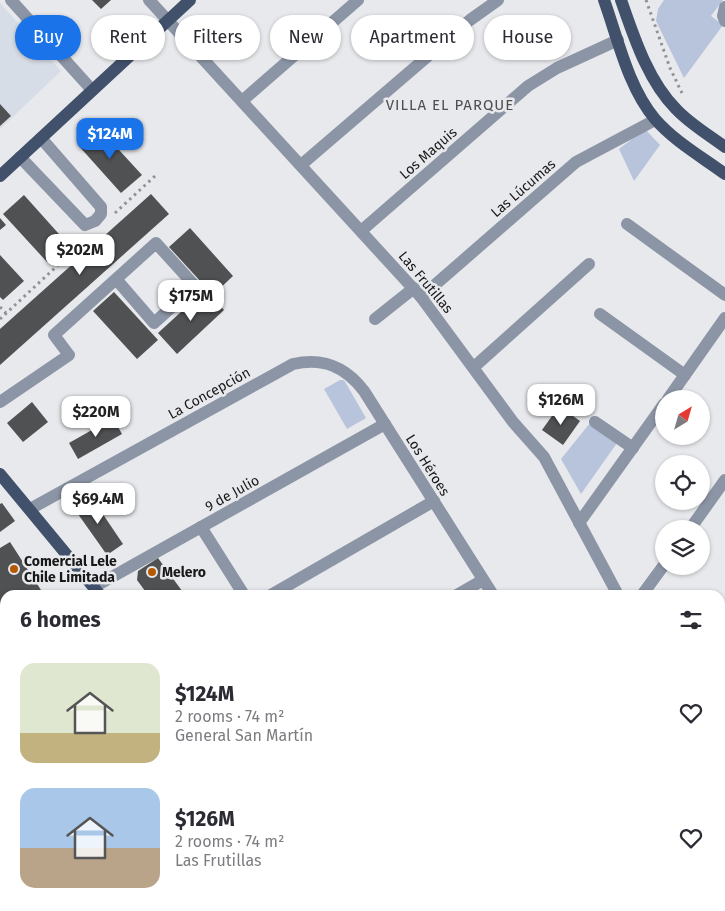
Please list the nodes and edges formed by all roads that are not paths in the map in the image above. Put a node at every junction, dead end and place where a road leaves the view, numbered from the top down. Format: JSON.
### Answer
{"nodes":[{"id":1,"x":11,"y":0,"type":"edge"},
{"id":2,"x":149,"y":0,"type":"edge"},
{"id":3,"x":190,"y":0,"type":"edge"},
{"id":4,"x":358,"y":0,"type":"edge"},
{"id":5,"x":498,"y":0,"type":"edge"},
{"id":6,"x":604,"y":0,"type":"edge"},
{"id":7,"x":621,"y":0,"type":"edge"},
{"id":8,"x":168,"y":20,"type":"junction"},
{"id":9,"x":618,"y":40,"type":"junction"},
{"id":10,"x":92,"y":90,"type":"junction"},
{"id":11,"x":242,"y":101,"type":"junction"},
{"id":12,"x":655,"y":120,"type":"junction"},
{"id":13,"x":41,"y":138,"type":"junction"},
{"id":14,"x":725,"y":147,"type":"edge"},
{"id":15,"x":20,"y":157,"type":"junction"},
{"id":16,"x":301,"y":165,"type":"junction"},
{"id":17,"x":725,"y":174,"type":"edge"},
{"id":18,"x":0,"y":176,"type":"edge"},
{"id":19,"x":627,"y":224,"type":"dead end"},
{"id":20,"x":362,"y":231,"type":"junction"},
{"id":21,"x":589,"y":264,"type":"dead end"},
{"id":22,"x":116,"y":279,"type":"junction"},
{"id":23,"x":418,"y":292,"type":"junction"},
{"id":24,"x":725,"y":295,"type":"edge"},
{"id":25,"x":600,"y":314,"type":"dead end"},
{"id":26,"x":725,"y":318,"type":"edge"},
{"id":27,"x":375,"y":319,"type":"dead end"},
{"id":28,"x":327,"y":362,"type":"joint"},
{"id":29,"x":474,"y":367,"type":"junction"},
{"id":30,"x":685,"y":375,"type":"junction"},
{"id":31,"x":674,"y":390,"type":"edge"},
{"id":32,"x":0,"y":402,"type":"edge"},
{"id":33,"x":655,"y":417,"type":"edge"},
{"id":34,"x":595,"y":422,"type":"dead end"},
{"id":35,"x":385,"y":424,"type":"junction"},
{"id":36,"x":633,"y":448,"type":"junction"},
{"id":37,"x":0,"y":474,"type":"edge"},
{"id":38,"x":725,"y":480,"type":"edge"},
{"id":39,"x":434,"y":501,"type":"junction"},
{"id":40,"x":30,"y":509,"type":"junction"},
{"id":41,"x":696,"y":520,"type":"edge"},
{"id":42,"x":579,"y":522,"type":"junction"},
{"id":43,"x":201,"y":527,"type":"junction"},
{"id":44,"x":657,"y":575,"type":"edge"},
{"id":45,"x":483,"y":580,"type":"junction"},
{"id":46,"x":96,"y":590,"type":"edge"},
{"id":47,"x":99,"y":590,"type":"edge"},
{"id":48,"x":241,"y":590,"type":"edge"},
{"id":49,"x":279,"y":590,"type":"edge"},
{"id":50,"x":466,"y":590,"type":"edge"},
{"id":51,"x":490,"y":590,"type":"edge"},
{"id":52,"x":615,"y":590,"type":"edge"},
{"id":53,"x":646,"y":590,"type":"edge"}],
"edges":[{"from":1,"to":10,"type":"street"},
{"from":2,"to":8,"type":"street","name":"Las Frutillas"},
{"from":3,"to":8,"type":"main road"},
{"from":4,"to":11,"type":"street"},
{"from":5,"to":16,"type":"street"},
{"from":6,"to":9,"type":"main road"},
{"from":7,"to":14,"type":"main road"},
{"from":8,"to":10,"type":"main road"},
{"from":8,"to":11,"type":"street","name":"Las Frutillas"},
{"from":9,"to":12,"type":"main road"},
{"from":9,"to":20,"type":"street","name":"Los Maquis"},
{"from":10,"to":13,"type":"main road"},
{"from":11,"to":16,"type":"street","name":"Las Frutillas"},
{"from":12,"to":17,"type":"main road"},
{"from":12,"to":23,"type":"street","name":"Las Lúcumas"},
{"from":13,"to":15,"type":"main road"},
{"from":13,"to":15,"type":"street"},
{"from":15,"to":18,"type":"main road"},
{"from":16,"to":20,"type":"street","name":"Las Frutillas"},
{"from":19,"to":24,"type":"street"},
{"from":20,"to":23,"type":"street","name":"Las Frutillas"},
{"from":21,"to":29,"type":"street"},
{"from":22,"to":22,"type":"street"},
{"from":22,"to":32,"type":"street"},
{"from":23,"to":27,"type":"street","name":"Las Lúcumas"},
{"from":23,"to":29,"type":"street","name":"Las Frutillas"},
{"from":25,"to":30,"type":"street"},
{"from":26,"to":30,"type":"street"},
{"from":28,"to":35,"type":"street","name":"Los Héroes"},
{"from":28,"to":40,"type":"street","name":"La Concepción"},
{"from":29,"to":42,"type":"street","name":"Las Frutillas"},
{"from":30,"to":31,"type":"street"},
{"from":33,"to":36,"type":"street"},
{"from":34,"to":36,"type":"street"},
{"from":35,"to":39,"type":"street","name":"Los Héroes"},
{"from":35,"to":43,"type":"street","name":"9 de Julio"},
{"from":36,"to":42,"type":"street"},
{"from":37,"to":40,"type":"main road"},
{"from":38,"to":41,"type":"street"},
{"from":39,"to":45,"type":"street","name":"Los Héroes"},
{"from":39,"to":49,"type":"street"},
{"from":40,"to":46,"type":"main road"},
{"from":42,"to":52,"type":"street","name":"Las Frutillas"},
{"from":43,"to":47,"type":"street","name":"9 de Julio"},
{"from":43,"to":48,"type":"street"},
{"from":44,"to":53,"type":"street"},
{"from":45,"to":50,"type":"street"},
{"from":45,"to":51,"type":"street","name":"Los Héroes"}]}
